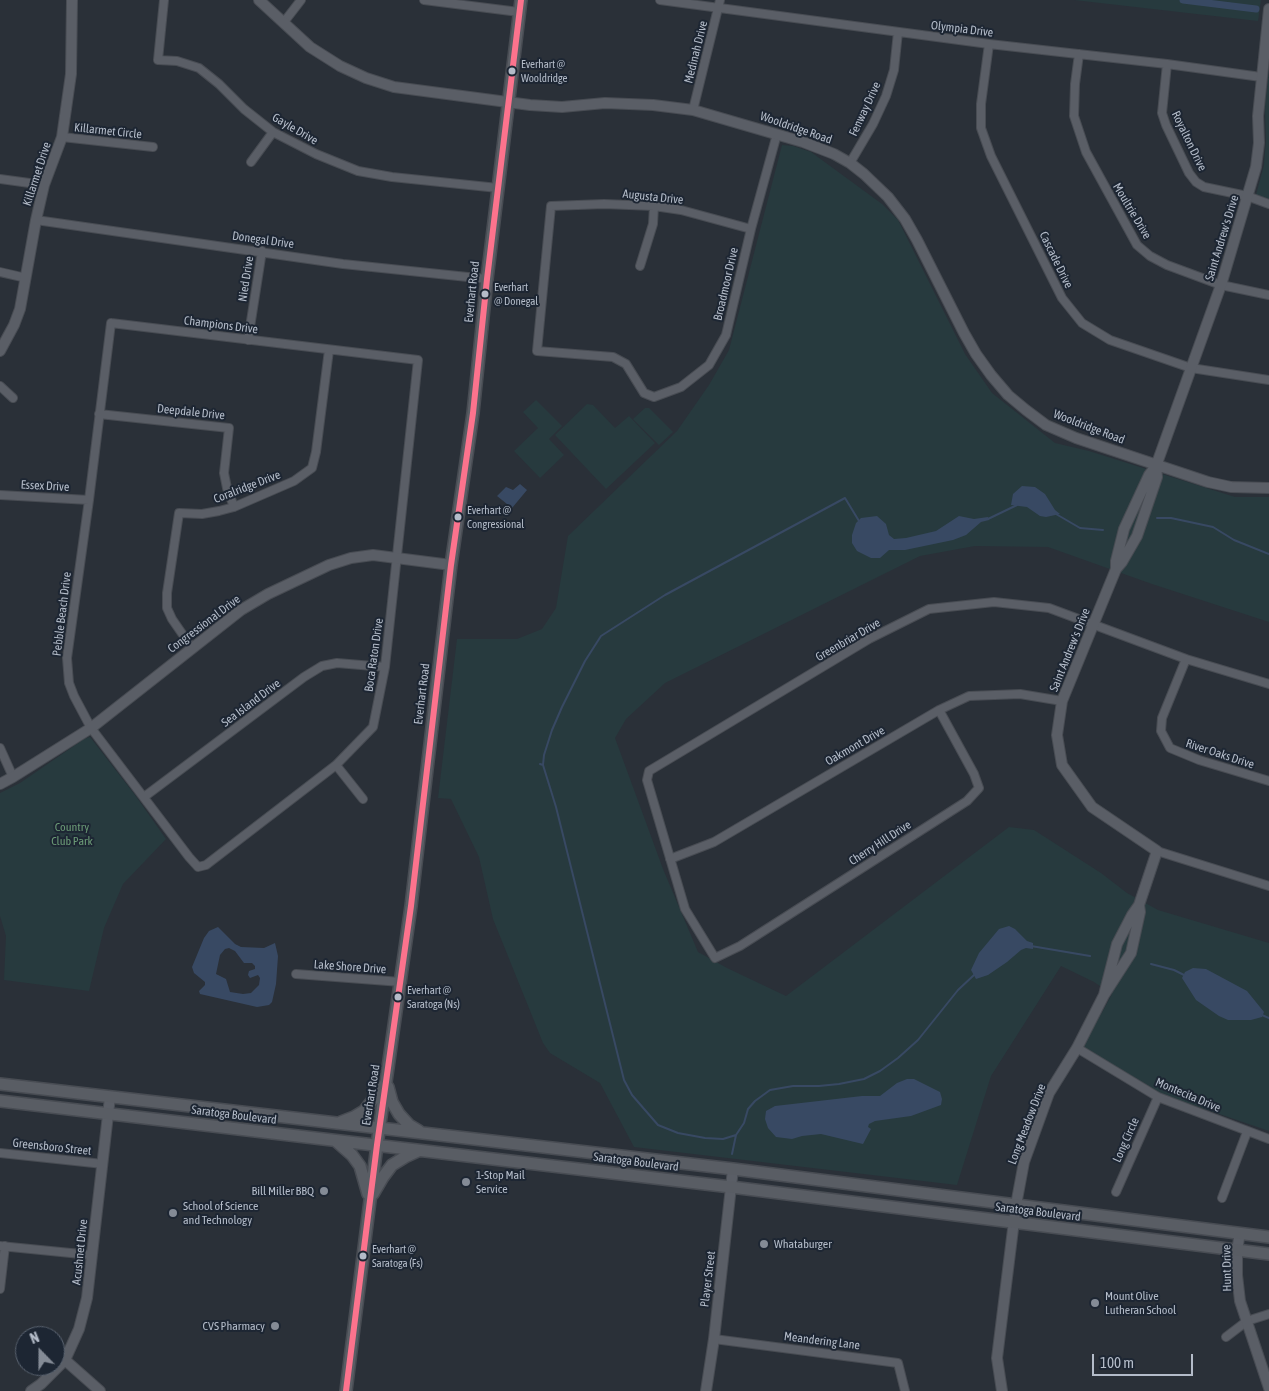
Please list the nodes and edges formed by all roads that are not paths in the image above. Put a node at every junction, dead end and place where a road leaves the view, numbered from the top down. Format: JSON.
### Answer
{"nodes":[{"id":1,"x":72,"y":0,"type":"edge"},
{"id":2,"x":164,"y":0,"type":"edge"},
{"id":3,"x":259,"y":0,"type":"edge"},
{"id":4,"x":301,"y":0,"type":"edge"},
{"id":5,"x":424,"y":0,"type":"edge"},
{"id":6,"x":660,"y":0,"type":"edge"},
{"id":7,"x":719,"y":3,"type":"edge"},
{"id":8,"x":520,"y":6,"type":"edge"},
{"id":9,"x":1269,"y":9,"type":"edge"},
{"id":10,"x":284,"y":22,"type":"junction"},
{"id":11,"x":898,"y":32,"type":"junction"},
{"id":12,"x":989,"y":44,"type":"junction"},
{"id":13,"x":1079,"y":54,"type":"junction"},
{"id":14,"x":1167,"y":64,"type":"junction"},
{"id":15,"x":1261,"y":77,"type":"junction"},
{"id":16,"x":508,"y":102,"type":"junction"},
{"id":17,"x":693,"y":110,"type":"junction"},
{"id":18,"x":273,"y":132,"type":"junction"},
{"id":19,"x":777,"y":134,"type":"junction"},
{"id":20,"x":62,"y":137,"type":"junction"},
{"id":21,"x":153,"y":147,"type":"dead end"},
{"id":22,"x":251,"y":162,"type":"dead end"},
{"id":23,"x":850,"y":164,"type":"junction"},
{"id":24,"x":0,"y":179,"type":"edge"},
{"id":25,"x":44,"y":185,"type":"junction"},
{"id":26,"x":498,"y":188,"type":"junction"},
{"id":27,"x":1248,"y":196,"type":"junction"},
{"id":28,"x":1269,"y":204,"type":"edge"},
{"id":29,"x":654,"y":206,"type":"junction"},
{"id":30,"x":36,"y":220,"type":"junction"},
{"id":31,"x":750,"y":229,"type":"junction"},
{"id":32,"x":262,"y":252,"type":"junction"},
{"id":33,"x":640,"y":266,"type":"dead end"},
{"id":34,"x":0,"y":272,"type":"edge"},
{"id":35,"x":26,"y":278,"type":"junction"},
{"id":36,"x":487,"y":279,"type":"junction"},
{"id":37,"x":1221,"y":284,"type":"junction"},
{"id":38,"x":1269,"y":295,"type":"edge"},
{"id":39,"x":248,"y":340,"type":"junction"},
{"id":40,"x":330,"y":350,"type":"junction"},
{"id":41,"x":0,"y":351,"type":"edge"},
{"id":42,"x":418,"y":360,"type":"joint"},
{"id":43,"x":1191,"y":368,"type":"junction"},
{"id":44,"x":1269,"y":380,"type":"edge"},
{"id":45,"x":0,"y":386,"type":"edge"},
{"id":46,"x":644,"y":393,"type":"joint"},
{"id":47,"x":13,"y":398,"type":"dead end"},
{"id":48,"x":99,"y":414,"type":"junction"},
{"id":49,"x":1156,"y":466,"type":"junction"},
{"id":50,"x":1269,"y":488,"type":"edge"},
{"id":51,"x":0,"y":495,"type":"edge"},
{"id":52,"x":89,"y":500,"type":"junction"},
{"id":53,"x":234,"y":507,"type":"junction"},
{"id":54,"x":396,"y":558,"type":"junction"},
{"id":55,"x":451,"y":565,"type":"junction"},
{"id":56,"x":1094,"y":623,"type":"junction"},
{"id":57,"x":192,"y":648,"type":"junction"},
{"id":58,"x":1186,"y":660,"type":"junction"},
{"id":59,"x":385,"y":667,"type":"junction"},
{"id":60,"x":1269,"y":684,"type":"edge"},
{"id":61,"x":1062,"y":701,"type":"junction"},
{"id":62,"x":939,"y":710,"type":"junction"},
{"id":63,"x":91,"y":728,"type":"junction"},
{"id":64,"x":0,"y":748,"type":"edge"},
{"id":65,"x":336,"y":765,"type":"junction"},
{"id":66,"x":13,"y":777,"type":"junction"},
{"id":67,"x":1269,"y":781,"type":"edge"},
{"id":68,"x":0,"y":784,"type":"edge"},
{"id":69,"x":144,"y":797,"type":"junction"},
{"id":70,"x":363,"y":799,"type":"dead end"},
{"id":71,"x":1157,"y":851,"type":"junction"},
{"id":72,"x":670,"y":859,"type":"junction"},
{"id":73,"x":198,"y":867,"type":"joint"},
{"id":74,"x":1269,"y":886,"type":"edge"},
{"id":75,"x":1139,"y":905,"type":"junction"},
{"id":76,"x":715,"y":958,"type":"joint"},
{"id":77,"x":296,"y":974,"type":"dead end"},
{"id":78,"x":401,"y":982,"type":"junction"},
{"id":79,"x":1104,"y":996,"type":"junction"},
{"id":80,"x":1077,"y":1048,"type":"junction"},
{"id":81,"x":387,"y":1082,"type":"junction"},
{"id":82,"x":0,"y":1084,"type":"edge"},
{"id":83,"x":110,"y":1097,"type":"junction"},
{"id":84,"x":1158,"y":1097,"type":"junction"},
{"id":85,"x":0,"y":1102,"type":"edge"},
{"id":86,"x":108,"y":1114,"type":"junction"},
{"id":87,"x":336,"y":1123,"type":"junction"},
{"id":88,"x":380,"y":1128,"type":"junction"},
{"id":89,"x":1247,"y":1132,"type":"junction"},
{"id":90,"x":423,"y":1133,"type":"junction"},
{"id":91,"x":1269,"y":1139,"type":"edge"},
{"id":92,"x":334,"y":1140,"type":"junction"},
{"id":93,"x":377,"y":1145,"type":"junction"},
{"id":94,"x":420,"y":1151,"type":"junction"},
{"id":95,"x":0,"y":1153,"type":"edge"},
{"id":96,"x":102,"y":1164,"type":"junction"},
{"id":97,"x":733,"y":1170,"type":"junction"},
{"id":98,"x":731,"y":1187,"type":"junction"},
{"id":99,"x":1116,"y":1192,"type":"dead end"},
{"id":100,"x":1222,"y":1198,"type":"dead end"},
{"id":101,"x":1016,"y":1205,"type":"junction"},
{"id":102,"x":369,"y":1208,"type":"junction"},
{"id":103,"x":1014,"y":1223,"type":"junction"},
{"id":104,"x":1240,"y":1233,"type":"junction"},
{"id":105,"x":1269,"y":1236,"type":"edge"},
{"id":106,"x":3,"y":1246,"type":"edge"},
{"id":107,"x":1237,"y":1250,"type":"junction"},
{"id":108,"x":1269,"y":1254,"type":"edge"},
{"id":109,"x":91,"y":1255,"type":"junction"},
{"id":110,"x":0,"y":1289,"type":"edge"},
{"id":111,"x":1269,"y":1314,"type":"edge"},
{"id":112,"x":1247,"y":1322,"type":"junction"},
{"id":113,"x":1226,"y":1337,"type":"dead end"},
{"id":114,"x":714,"y":1339,"type":"junction"},
{"id":115,"x":65,"y":1360,"type":"joint"},
{"id":116,"x":49,"y":1376,"type":"edge"},
{"id":117,"x":1269,"y":1388,"type":"edge"},
{"id":118,"x":31,"y":1391,"type":"edge"},
{"id":119,"x":100,"y":1391,"type":"edge"},
{"id":120,"x":346,"y":1391,"type":"edge"},
{"id":121,"x":706,"y":1391,"type":"edge"},
{"id":122,"x":905,"y":1391,"type":"edge"},
{"id":123,"x":1002,"y":1391,"type":"edge"}],
"edges":[{"from":1,"to":20,"type":"street","name":"Killarmet Drive"},
{"from":2,"to":18,"type":"street","name":"Gayle Drive"},
{"from":3,"to":10,"type":"street","name":"Wooldridge Road"},
{"from":4,"to":10,"type":"street"},
{"from":5,"to":8,"type":"street"},
{"from":6,"to":7,"type":"street","name":"Olympia Drive"},
{"from":7,"to":11,"type":"street","name":"Olympia Drive"},
{"from":7,"to":17,"type":"street","name":"Medinah Drive"},
{"from":8,"to":16,"type":"main road","name":"Everhart Road"},
{"from":9,"to":15,"type":"street","name":"Saint Andrew's Drive"},
{"from":10,"to":16,"type":"street","name":"Wooldridge Road"},
{"from":11,"to":12,"type":"street","name":"Olympia Drive"},
{"from":11,"to":23,"type":"street","name":"Fenway Drive"},
{"from":12,"to":13,"type":"street","name":"Olympia Drive"},
{"from":12,"to":43,"type":"street","name":"Cascade Drive"},
{"from":13,"to":14,"type":"street","name":"Olympia Drive"},
{"from":13,"to":37,"type":"street","name":"Moultrie Drive"},
{"from":14,"to":15,"type":"street","name":"Olympia Drive"},
{"from":14,"to":27,"type":"street","name":"Royalton Drive"},
{"from":15,"to":27,"type":"street","name":"Saint Andrew's Drive"},
{"from":16,"to":17,"type":"street","name":"Wooldridge Road"},
{"from":16,"to":26,"type":"main road","name":"Everhart Road"},
{"from":17,"to":19,"type":"street","name":"Wooldridge Road"},
{"from":18,"to":22,"type":"street"},
{"from":18,"to":26,"type":"street","name":"Gayle Drive"},
{"from":19,"to":23,"type":"street","name":"Wooldridge Road"},
{"from":19,"to":31,"type":"street","name":"Broadmoor Drive"},
{"from":20,"to":21,"type":"street","name":"Killarmet Circle"},
{"from":20,"to":25,"type":"street","name":"Killarmet Drive"},
{"from":23,"to":49,"type":"street","name":"Wooldridge Road"},
{"from":24,"to":25,"type":"street"},
{"from":25,"to":30,"type":"street","name":"Killarmet Drive"},
{"from":26,"to":36,"type":"main road","name":"Everhart Road"},
{"from":27,"to":28,"type":"street","name":"Royalton Drive"},
{"from":27,"to":37,"type":"street","name":"Saint Andrew's Drive"},
{"from":29,"to":31,"type":"street","name":"Augusta Drive"},
{"from":29,"to":33,"type":"street"},
{"from":29,"to":46,"type":"street","name":"Augusta Drive"},
{"from":30,"to":32,"type":"street","name":"Donegal Drive"},
{"from":30,"to":35,"type":"street","name":"Killarmet Drive"},
{"from":31,"to":46,"type":"street","name":"Broadmoor Drive"},
{"from":32,"to":36,"type":"street","name":"Donegal Drive"},
{"from":32,"to":39,"type":"street","name":"Nied Drive"},
{"from":34,"to":35,"type":"street"},
{"from":35,"to":41,"type":"street","name":"Killarmet Drive"},
{"from":36,"to":55,"type":"main road","name":"Everhart Road"},
{"from":37,"to":38,"type":"street","name":"Moultrie Drive"},
{"from":37,"to":43,"type":"street","name":"Saint Andrew's Drive"},
{"from":39,"to":40,"type":"street","name":"Champions Drive"},
{"from":39,"to":48,"type":"street","name":"Champions Drive"},
{"from":40,"to":42,"type":"street","name":"Champions Drive"},
{"from":40,"to":53,"type":"street","name":"Coralridge Drive"},
{"from":42,"to":54,"type":"street","name":"Boca Raton Drive"},
{"from":43,"to":44,"type":"street","name":"Cascade Drive"},
{"from":43,"to":49,"type":"street","name":"Saint Andrew's Drive"},
{"from":45,"to":47,"type":"street"},
{"from":48,"to":52,"type":"street","name":"Pebble Beach Drive"},
{"from":48,"to":53,"type":"street","name":"Deepdale Drive"},
{"from":49,"to":50,"type":"street","name":"Wooldridge Road"},
{"from":49,"to":56,"type":"street","name":"Saint Andrew's Drive"},
{"from":51,"to":52,"type":"street","name":"Essex Drive"},
{"from":52,"to":63,"type":"street","name":"Pebble Beach Drive"},
{"from":53,"to":57,"type":"street","name":"Coralridge Drive"},
{"from":54,"to":55,"type":"street","name":"Congressional Drive"},
{"from":54,"to":57,"type":"street","name":"Congressional Drive"},
{"from":54,"to":59,"type":"street","name":"Boca Raton Drive"},
{"from":55,"to":78,"type":"main road","name":"Everhart Road"},
{"from":56,"to":58,"type":"street","name":"Greenbriar Drive"},
{"from":56,"to":61,"type":"street","name":"Saint Andrew's Drive"},
{"from":56,"to":72,"type":"street","name":"Greenbriar Drive"},
{"from":57,"to":63,"type":"street","name":"Congressional Drive"},
{"from":58,"to":60,"type":"street","name":"Greenbriar Drive"},
{"from":58,"to":67,"type":"street","name":"River Oaks Drive"},
{"from":59,"to":65,"type":"street","name":"Boca Raton Drive"},
{"from":59,"to":69,"type":"street","name":"Sea Island Drive"},
{"from":61,"to":62,"type":"street","name":"Oakmont Drive"},
{"from":61,"to":71,"type":"street","name":"Saint Andrew's Drive"},
{"from":62,"to":72,"type":"street","name":"Oakmont Drive"},
{"from":62,"to":76,"type":"street","name":"Cherry Hill Drive"},
{"from":63,"to":66,"type":"street","name":"Congressional Drive"},
{"from":63,"to":69,"type":"street","name":"Pebble Beach Drive"},
{"from":64,"to":66,"type":"street"},
{"from":65,"to":70,"type":"street"},
{"from":65,"to":73,"type":"street","name":"Boca Raton Drive"},
{"from":66,"to":68,"type":"street","name":"Congressional Drive"},
{"from":69,"to":73,"type":"street","name":"Pebble Beach Drive"},
{"from":71,"to":74,"type":"street","name":"Saint Andrew's Drive"},
{"from":71,"to":75,"type":"street","name":"Long Meadow Drive"},
{"from":72,"to":76,"type":"street","name":"Greenbriar Drive"},
{"from":75,"to":79,"type":"street","name":"Long Meadow Drive"},
{"from":75,"to":79,"type":"street","name":"Long Meadow Drive"},
{"from":77,"to":78,"type":"street","name":"Lake Shore Drive"},
{"from":78,"to":81,"type":"main road","name":"Everhart Road"},
{"from":79,"to":80,"type":"street","name":"Long Meadow Drive"},
{"from":80,"to":84,"type":"street","name":"Montecita Drive"},
{"from":80,"to":101,"type":"street","name":"Long Meadow Drive"},
{"from":81,"to":87,"type":"main road"},
{"from":81,"to":88,"type":"main road","name":"Everhart Road"},
{"from":81,"to":90,"type":"main road"},
{"from":82,"to":83,"type":"main road","name":"Saratoga Boulevard"},
{"from":83,"to":86,"type":"street","name":"Acushnet Drive"},
{"from":83,"to":87,"type":"main road","name":"Saratoga Boulevard"},
{"from":84,"to":89,"type":"street","name":"Montecita Drive"},
{"from":84,"to":99,"type":"street","name":"Long Circle"},
{"from":85,"to":86,"type":"main road","name":"Saratoga Boulevard"},
{"from":86,"to":92,"type":"main road","name":"Saratoga Boulevard"},
{"from":86,"to":96,"type":"street","name":"Acushnet Drive"},
{"from":87,"to":88,"type":"main road","name":"Saratoga Boulevard"},
{"from":88,"to":90,"type":"main road","name":"Saratoga Boulevard"},
{"from":88,"to":93,"type":"main road","name":"Everhart Road"},
{"from":89,"to":91,"type":"street","name":"Montecita Drive"},
{"from":89,"to":100,"type":"street"},
{"from":90,"to":97,"type":"main road","name":"Saratoga Boulevard"},
{"from":92,"to":93,"type":"main road","name":"Saratoga Boulevard"},
{"from":92,"to":102,"type":"main road"},
{"from":93,"to":94,"type":"main road","name":"Saratoga Boulevard"},
{"from":93,"to":102,"type":"main road","name":"Everhart Road"},
{"from":94,"to":98,"type":"main road","name":"Saratoga Boulevard"},
{"from":94,"to":102,"type":"main road"},
{"from":95,"to":96,"type":"street","name":"Greensboro Street"},
{"from":96,"to":109,"type":"street","name":"Acushnet Drive"},
{"from":97,"to":98,"type":"street","name":"Player Street"},
{"from":97,"to":101,"type":"main road","name":"Saratoga Boulevard"},
{"from":98,"to":103,"type":"main road","name":"Saratoga Boulevard"},
{"from":98,"to":114,"type":"street","name":"Player Street"},
{"from":101,"to":103,"type":"street","name":"Long Meadow Drive"},
{"from":101,"to":104,"type":"main road","name":"Saratoga Boulevard"},
{"from":102,"to":120,"type":"main road","name":"Everhart Road"},
{"from":103,"to":107,"type":"main road","name":"Saratoga Boulevard"},
{"from":103,"to":123,"type":"street","name":"Long Meadow Drive"},
{"from":104,"to":105,"type":"main road","name":"Saratoga Boulevard"},
{"from":104,"to":107,"type":"street","name":"Hunt Drive"},
{"from":106,"to":109,"type":"street"},
{"from":106,"to":110,"type":"street"},
{"from":107,"to":108,"type":"main road","name":"Saratoga Boulevard"},
{"from":107,"to":112,"type":"street","name":"Hunt Drive"},
{"from":109,"to":115,"type":"street","name":"Acushnet Drive"},
{"from":111,"to":112,"type":"street"},
{"from":112,"to":113,"type":"street"},
{"from":112,"to":117,"type":"street","name":"Hunt Drive"},
{"from":114,"to":121,"type":"street","name":"Player Street"},
{"from":114,"to":122,"type":"street","name":"Meandering Lane"},
{"from":115,"to":119,"type":"street"},
{"from":116,"to":118,"type":"street","name":"Acushnet Drive"}]}
